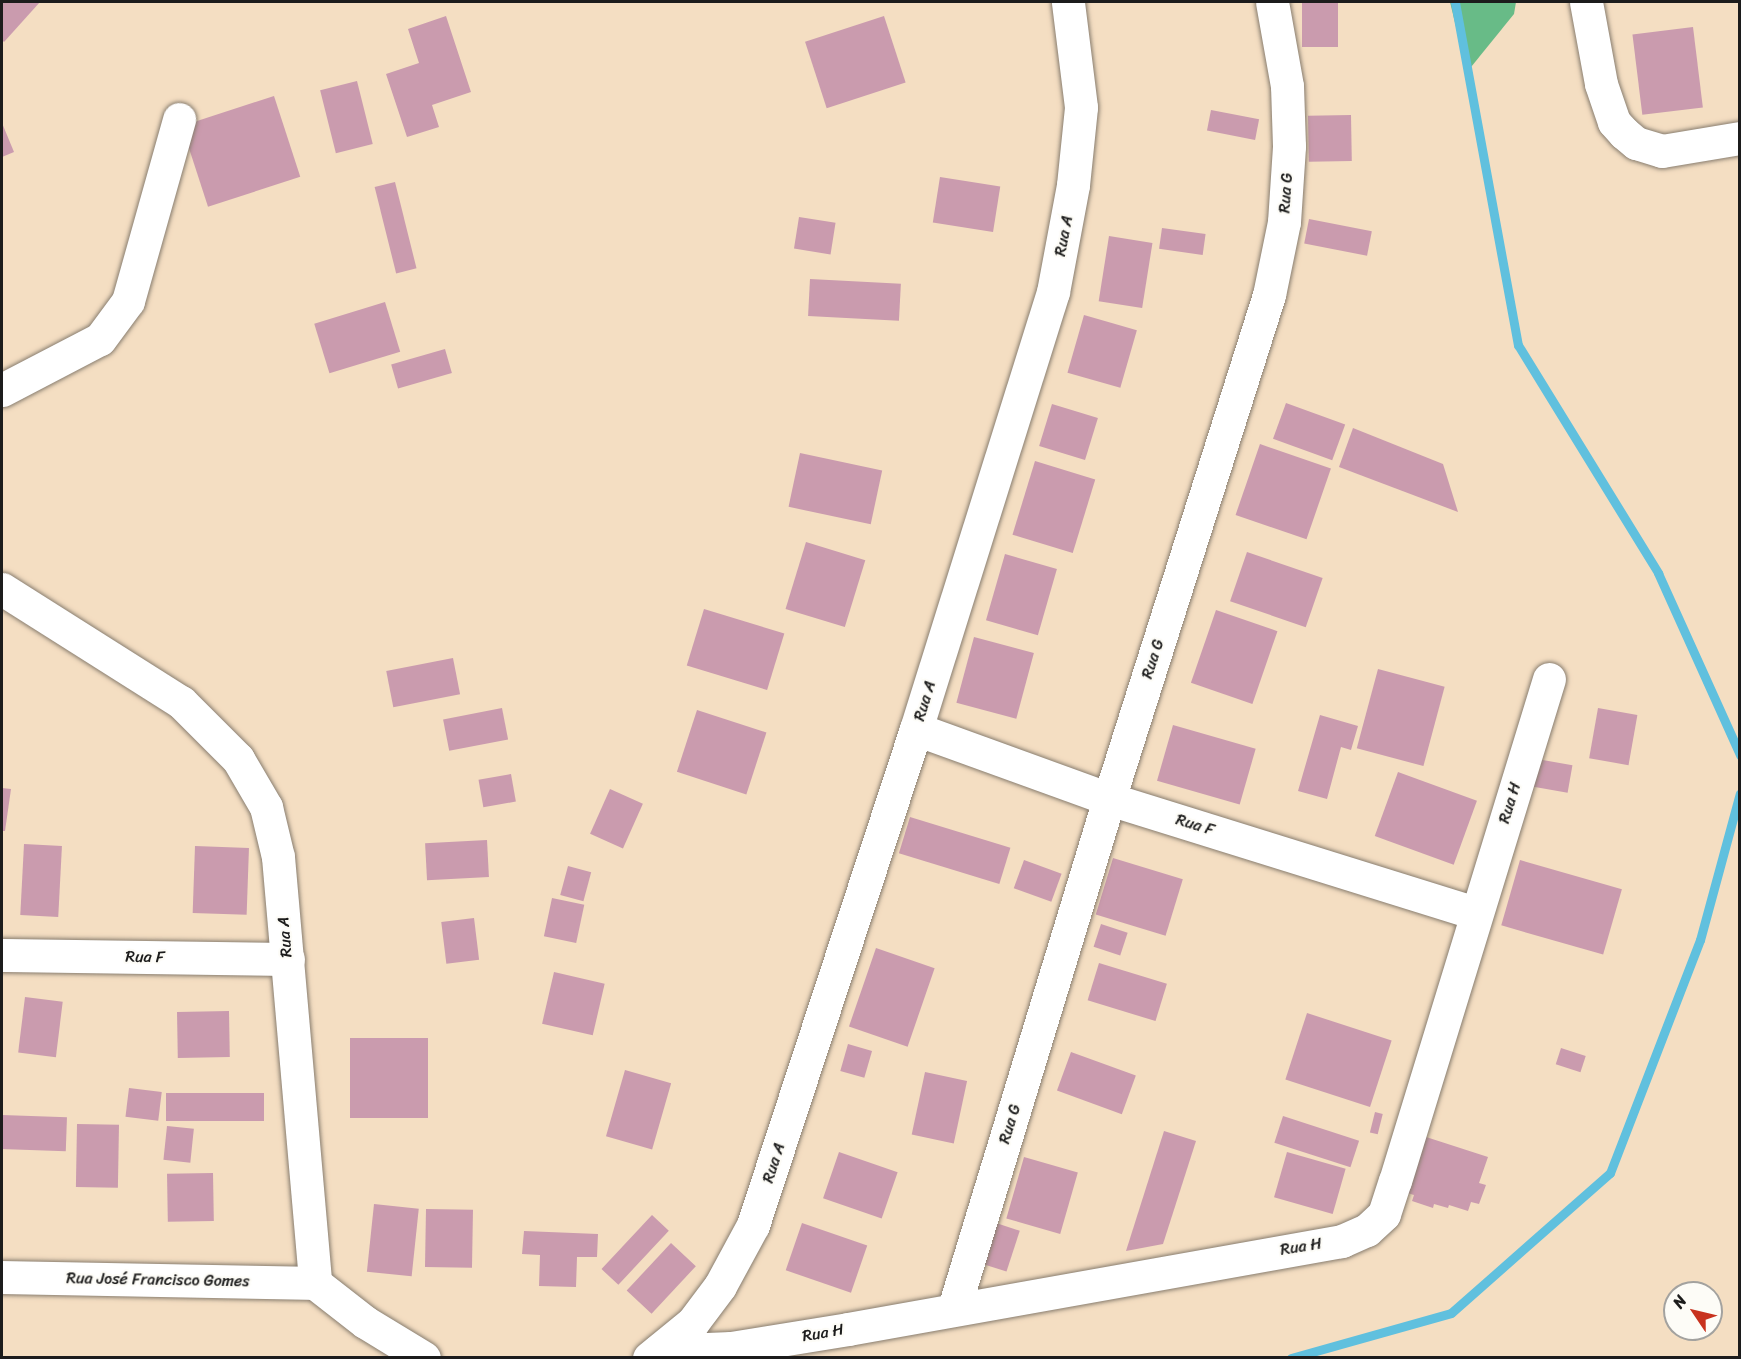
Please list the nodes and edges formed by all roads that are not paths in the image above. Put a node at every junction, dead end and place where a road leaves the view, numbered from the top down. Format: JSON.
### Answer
{"nodes":[{"id":1,"x":1068,"y":2,"type":"edge"},
{"id":2,"x":1272,"y":2,"type":"edge"},
{"id":3,"x":1586,"y":2,"type":"edge"},
{"id":4,"x":179,"y":119,"type":"dead end"},
{"id":5,"x":1740,"y":138,"type":"edge"},
{"id":6,"x":2,"y":390,"type":"edge"},
{"id":7,"x":2,"y":589,"type":"edge"},
{"id":8,"x":1549,"y":679,"type":"dead end"},
{"id":9,"x":916,"y":729,"type":"junction"},
{"id":10,"x":1109,"y":799,"type":"junction"},
{"id":11,"x":1476,"y":913,"type":"junction"},
{"id":12,"x":2,"y":955,"type":"edge"},
{"id":13,"x":288,"y":958,"type":"junction"},
{"id":14,"x":2,"y":1277,"type":"edge"},
{"id":15,"x":315,"y":1283,"type":"junction"},
{"id":16,"x":954,"y":1308,"type":"junction"},
{"id":17,"x":654,"y":1354,"type":"edge"},
{"id":18,"x":424,"y":1358,"type":"edge"}],
"edges":[{"from":1,"to":9,"type":"street","name":"Rua A"},
{"from":2,"to":10,"type":"street","name":"Rua G"},
{"from":3,"to":5,"type":"street"},
{"from":4,"to":6,"type":"street"},
{"from":7,"to":13,"type":"street","name":"Rua A"},
{"from":8,"to":11,"type":"street","name":"Rua H"},
{"from":9,"to":10,"type":"street","name":"Rua F"},
{"from":9,"to":17,"type":"street","name":"Rua A"},
{"from":10,"to":11,"type":"street","name":"Rua F"},
{"from":10,"to":16,"type":"street","name":"Rua G"},
{"from":11,"to":16,"type":"street","name":"Rua H"},
{"from":12,"to":13,"type":"street","name":"Rua F"},
{"from":13,"to":15,"type":"street","name":"Rua A"},
{"from":14,"to":15,"type":"street","name":"Rua José Francisco Gomes"},
{"from":15,"to":18,"type":"street"},
{"from":16,"to":17,"type":"street","name":"Rua H"}]}
